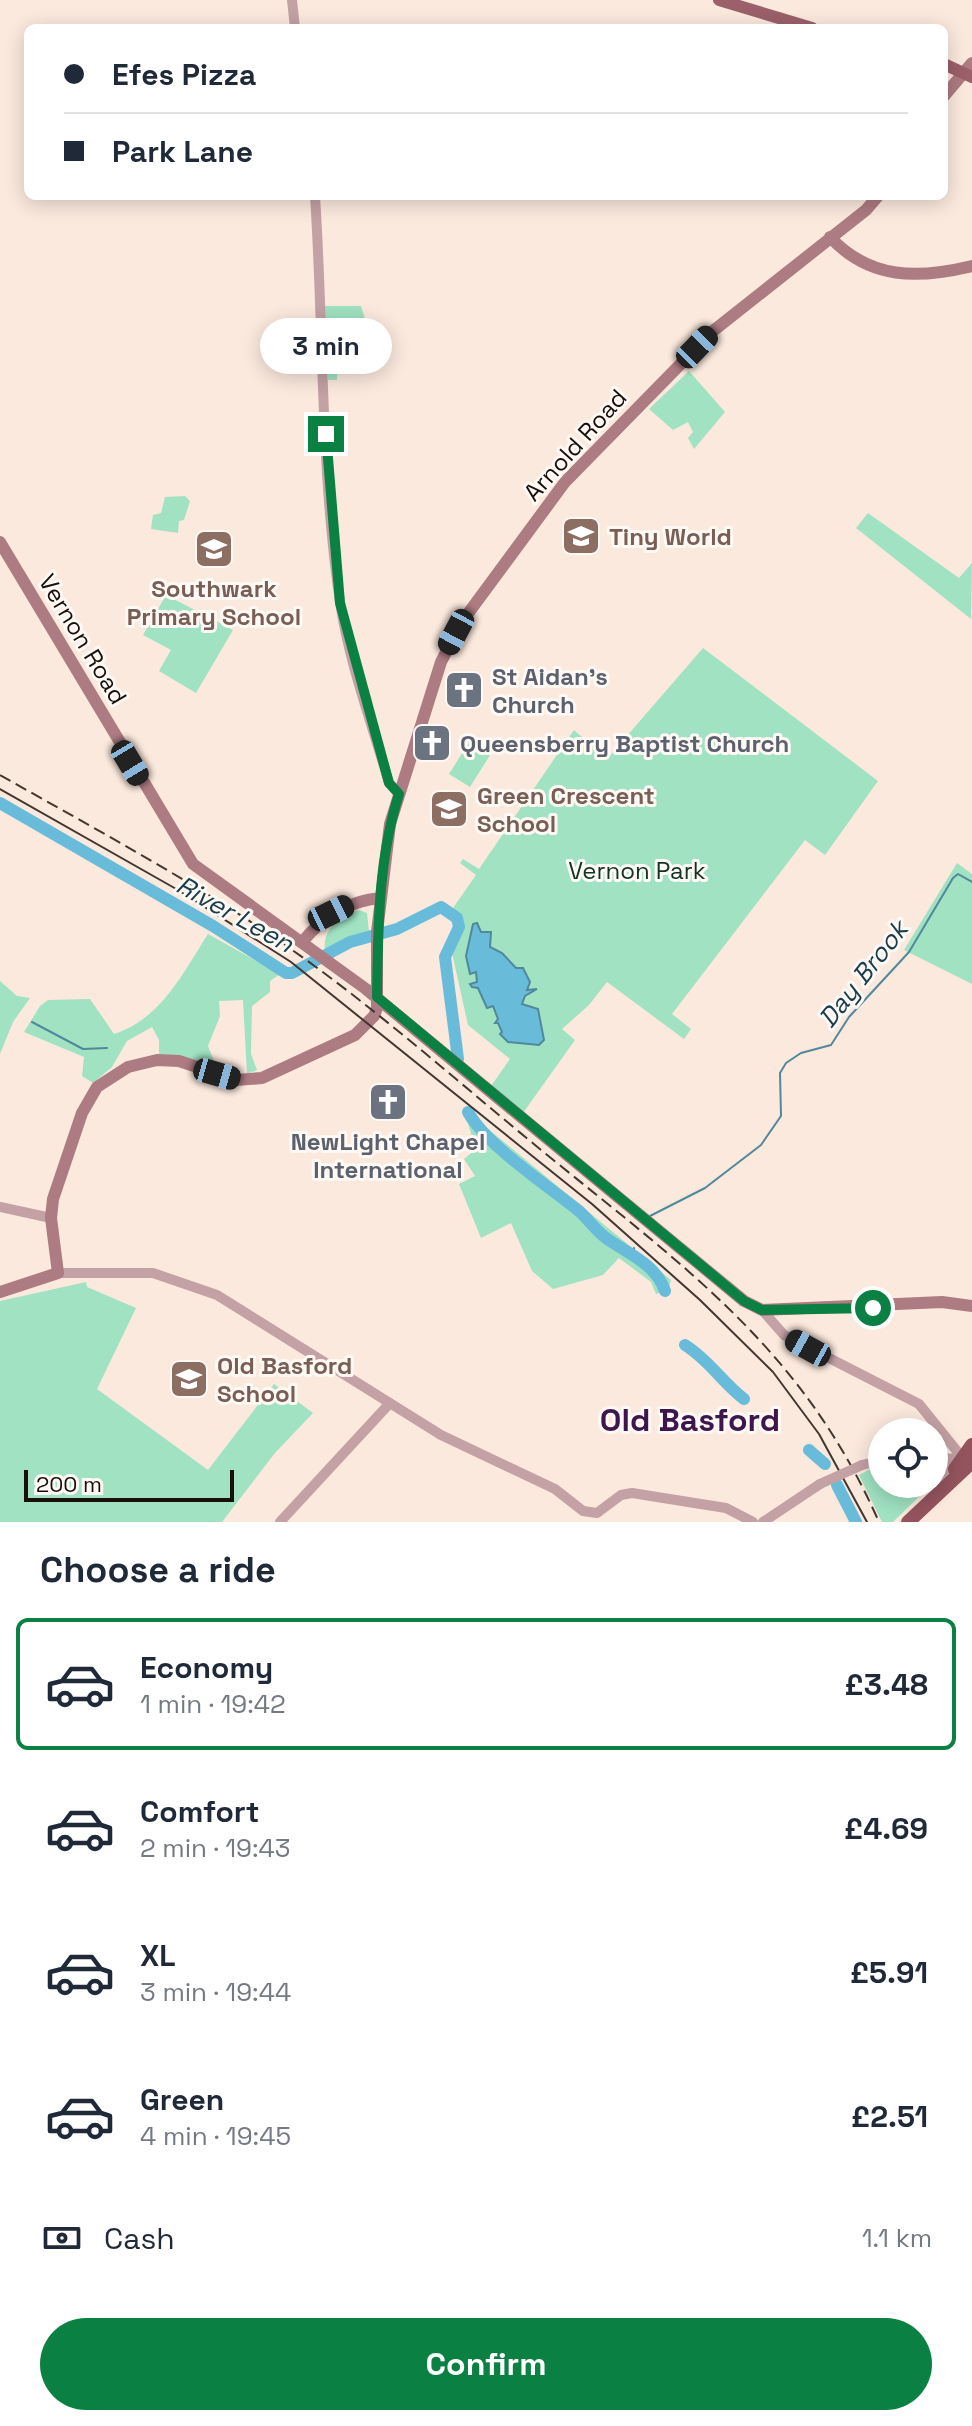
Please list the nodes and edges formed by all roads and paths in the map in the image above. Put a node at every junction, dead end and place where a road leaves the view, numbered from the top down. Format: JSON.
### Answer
{"nodes":[{"id":1,"x":292,"y":0,"type":"edge"},
{"id":2,"x":719,"y":0,"type":"edge"},
{"id":3,"x":295,"y":24,"type":"edge"},
{"id":4,"x":799,"y":24,"type":"edge"},
{"id":5,"x":972,"y":63,"type":"edge"},
{"id":6,"x":948,"y":66,"type":"edge"},
{"id":7,"x":966,"y":75,"type":"edge"},
{"id":8,"x":948,"y":92,"type":"edge"},
{"id":9,"x":315,"y":200,"type":"edge"},
{"id":10,"x":873,"y":200,"type":"edge"},
{"id":11,"x":830,"y":237,"type":"junction"},
{"id":12,"x":972,"y":266,"type":"edge"},
{"id":13,"x":0,"y":542,"type":"edge"},
{"id":14,"x":399,"y":794,"type":"junction"},
{"id":15,"x":380,"y":898,"type":"junction"},
{"id":16,"x":331,"y":913,"type":"junction"},
{"id":17,"x":303,"y":941,"type":"junction"},
{"id":18,"x":319,"y":952,"type":"junction"},
{"id":19,"x":377,"y":997,"type":"junction"},
{"id":20,"x":0,"y":1207,"type":"edge"},
{"id":21,"x":51,"y":1218,"type":"junction"},
{"id":22,"x":58,"y":1273,"type":"junction"},
{"id":23,"x":0,"y":1292,"type":"edge"},
{"id":24,"x":972,"y":1306,"type":"edge"},
{"id":25,"x":762,"y":1310,"type":"junction"},
{"id":26,"x":390,"y":1403,"type":"junction"},
{"id":27,"x":972,"y":1445,"type":"edge"},
{"id":28,"x":948,"y":1460,"type":"edge"},
{"id":29,"x":868,"y":1464,"type":"edge"},
{"id":30,"x":969,"y":1464,"type":"edge"},
{"id":31,"x":948,"y":1482,"type":"edge"},
{"id":32,"x":932,"y":1498,"type":"edge"},
{"id":33,"x":280,"y":1522,"type":"edge"},
{"id":34,"x":753,"y":1522,"type":"edge"},
{"id":35,"x":763,"y":1522,"type":"edge"},
{"id":36,"x":908,"y":1522,"type":"edge"}],
"edges":[{"from":1,"to":3,"type":"street"},
{"from":2,"to":4,"type":"main road"},
{"from":5,"to":7,"type":"main road"},
{"from":6,"to":7,"type":"main road"},
{"from":7,"to":8,"type":"main road"},
{"from":9,"to":14,"type":"street"},
{"from":10,"to":11,"type":"main road","name":"Arnold Road"},
{"from":11,"to":12,"type":"main road"},
{"from":11,"to":14,"type":"main road","name":"Arnold Road"},
{"from":13,"to":17,"type":"main road","name":"Vernon Road"},
{"from":14,"to":15,"type":"main road","name":"Arnold Road"},
{"from":15,"to":16,"type":"main road"},
{"from":15,"to":19,"type":"main road","name":"Arnold Road"},
{"from":16,"to":17,"type":"main road"},
{"from":16,"to":18,"type":"main road"},
{"from":17,"to":18,"type":"main road","name":"Vernon Road"},
{"from":18,"to":19,"type":"main road","name":"Vernon Road"},
{"from":19,"to":21,"type":"main road"},
{"from":19,"to":25,"type":"main road","name":"Vernon Road"},
{"from":20,"to":21,"type":"street"},
{"from":21,"to":22,"type":"main road"},
{"from":22,"to":23,"type":"main road"},
{"from":22,"to":26,"type":"street"},
{"from":24,"to":25,"type":"main road"},
{"from":25,"to":30,"type":"street","name":"Vernon Road"},
{"from":26,"to":33,"type":"street"},
{"from":26,"to":34,"type":"street"},
{"from":27,"to":30,"type":"highway"},
{"from":28,"to":30,"type":"street"},
{"from":29,"to":35,"type":"street","bridge":true},
{"from":30,"to":31,"type":"highway"},
{"from":32,"to":36,"type":"highway"}]}
